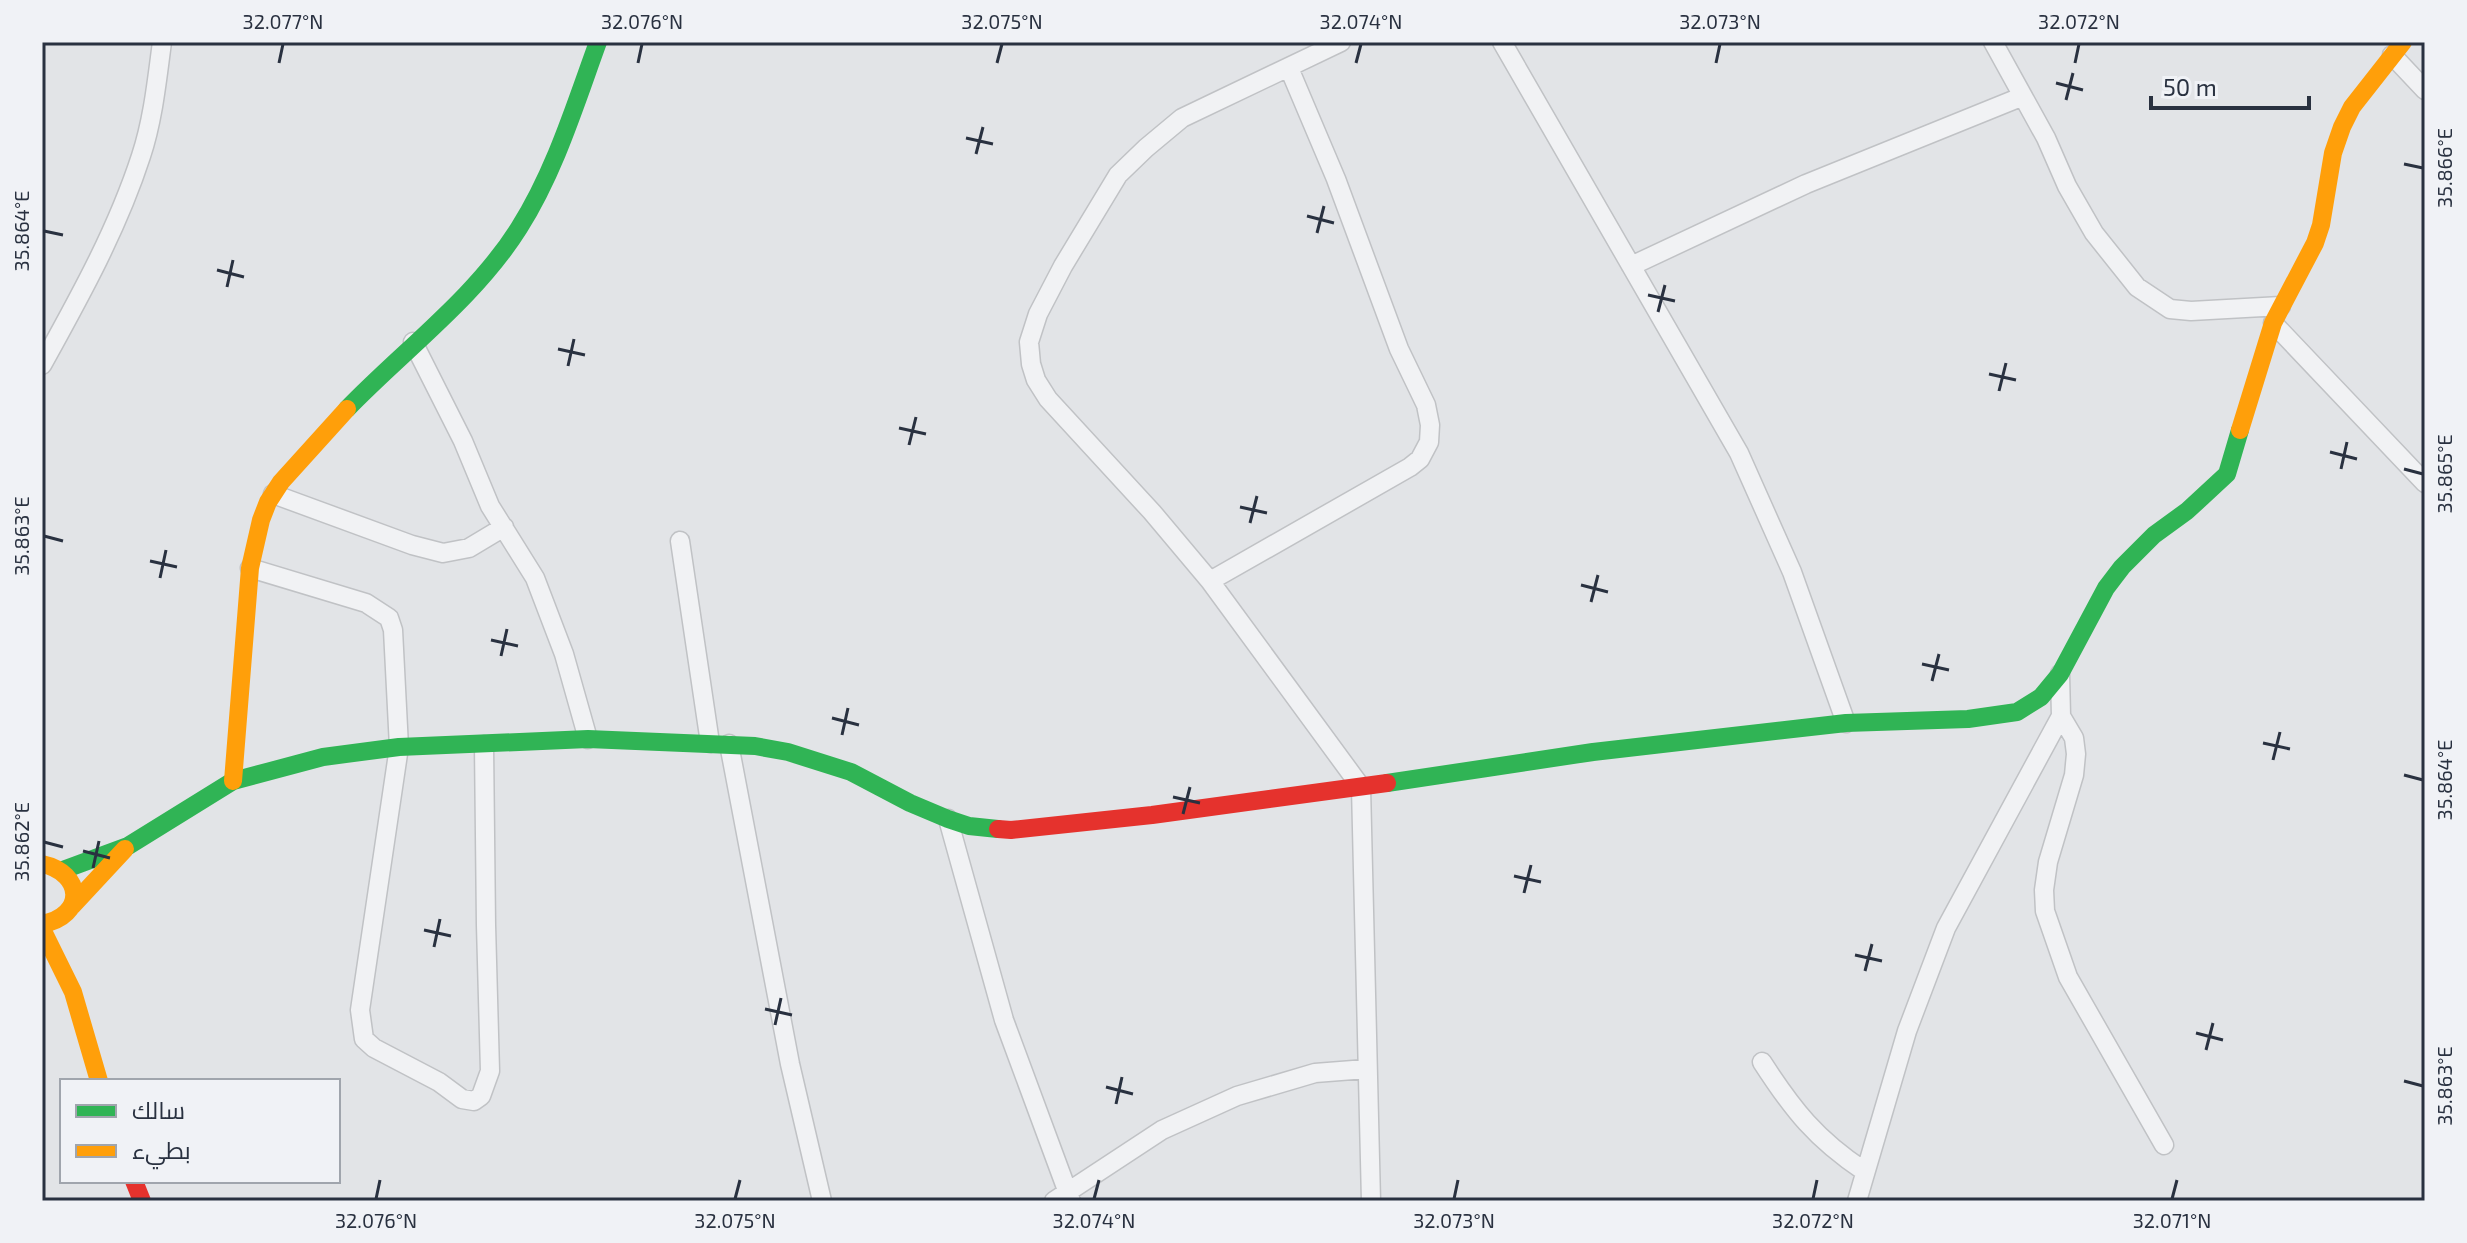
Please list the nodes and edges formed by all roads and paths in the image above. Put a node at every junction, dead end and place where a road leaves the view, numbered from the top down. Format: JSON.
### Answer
{"nodes":[{"id":1,"x":162,"y":42,"type":"edge"},
{"id":2,"x":598,"y":42,"type":"edge"},
{"id":3,"x":1341,"y":42,"type":"edge"},
{"id":4,"x":1502,"y":42,"type":"edge"},
{"id":5,"x":1993,"y":42,"type":"edge"},
{"id":6,"x":2398,"y":48,"type":"edge"},
{"id":7,"x":1289,"y":68,"type":"junction"},
{"id":8,"x":2425,"y":90,"type":"edge"},
{"id":9,"x":2021,"y":97,"type":"junction"},
{"id":10,"x":1631,"y":266,"type":"junction"},
{"id":11,"x":2277,"y":315,"type":"junction"},
{"id":12,"x":413,"y":342,"type":"junction"},
{"id":13,"x":42,"y":365,"type":"edge"},
{"id":14,"x":2425,"y":483,"type":"edge"},
{"id":15,"x":273,"y":494,"type":"junction"},
{"id":16,"x":504,"y":527,"type":"junction"},
{"id":17,"x":680,"y":541,"type":"dead end"},
{"id":18,"x":250,"y":568,"type":"junction"},
{"id":19,"x":1210,"y":581,"type":"junction"},
{"id":20,"x":2060,"y":674,"type":"junction"},
{"id":21,"x":2061,"y":716,"type":"junction"},
{"id":22,"x":1846,"y":723,"type":"junction"},
{"id":23,"x":588,"y":739,"type":"junction"},
{"id":24,"x":720,"y":743,"type":"junction"},
{"id":25,"x":484,"y":745,"type":"junction"},
{"id":26,"x":399,"y":747,"type":"junction"},
{"id":27,"x":233,"y":781,"type":"junction"},
{"id":28,"x":1361,"y":787,"type":"junction"},
{"id":29,"x":948,"y":819,"type":"junction"},
{"id":30,"x":42,"y":844,"type":"edge"},
{"id":31,"x":128,"y":846,"type":"junction"},
{"id":32,"x":53,"y":866,"type":"edge"},
{"id":33,"x":69,"y":924,"type":"junction"},
{"id":34,"x":42,"y":927,"type":"edge"},
{"id":35,"x":73,"y":992,"type":"junction"},
{"id":36,"x":1762,"y":1062,"type":"dead end"},
{"id":37,"x":1366,"y":1069,"type":"junction"},
{"id":38,"x":98,"y":1079,"type":"edge"},
{"id":39,"x":2164,"y":1145,"type":"dead end"},
{"id":40,"x":1864,"y":1171,"type":"junction"},
{"id":41,"x":1064,"y":1198,"type":"edge"},
{"id":42,"x":822,"y":1201,"type":"edge"},
{"id":43,"x":1371,"y":1201,"type":"edge"},
{"id":44,"x":1857,"y":1201,"type":"edge"}],
"edges":[{"from":1,"to":13,"type":"street"},
{"from":2,"to":12,"type":"street"},
{"from":3,"to":7,"type":"street"},
{"from":4,"to":10,"type":"street"},
{"from":5,"to":9,"type":"street"},
{"from":6,"to":8,"type":"street"},
{"from":6,"to":11,"type":"street"},
{"from":7,"to":19,"type":"street"},
{"from":7,"to":19,"type":"street"},
{"from":9,"to":10,"type":"street"},
{"from":9,"to":11,"type":"street"},
{"from":10,"to":22,"type":"street"},
{"from":11,"to":14,"type":"street"},
{"from":11,"to":20,"type":"street"},
{"from":12,"to":15,"type":"street"},
{"from":12,"to":16,"type":"street"},
{"from":15,"to":16,"type":"street"},
{"from":15,"to":18,"type":"street"},
{"from":16,"to":23,"type":"street"},
{"from":17,"to":24,"type":"street"},
{"from":18,"to":26,"type":"street"},
{"from":18,"to":27,"type":"street"},
{"from":19,"to":28,"type":"street"},
{"from":20,"to":21,"type":"street"},
{"from":20,"to":22,"type":"street"},
{"from":21,"to":39,"type":"street"},
{"from":21,"to":40,"type":"street"},
{"from":22,"to":28,"type":"street"},
{"from":23,"to":24,"type":"street"},
{"from":23,"to":25,"type":"street"},
{"from":24,"to":29,"type":"street"},
{"from":24,"to":42,"type":"street"},
{"from":25,"to":26,"type":"street"},
{"from":25,"to":26,"type":"street"},
{"from":26,"to":27,"type":"street"},
{"from":27,"to":31,"type":"street"},
{"from":28,"to":29,"type":"street"},
{"from":28,"to":37,"type":"street"},
{"from":29,"to":41,"type":"street"},
{"from":30,"to":32,"type":"street"},
{"from":31,"to":32,"type":"street"},
{"from":31,"to":33,"type":"street"},
{"from":32,"to":33,"type":"street"},
{"from":33,"to":34,"type":"street"},
{"from":33,"to":35,"type":"street"},
{"from":34,"to":35,"type":"street"},
{"from":35,"to":38,"type":"street"},
{"from":36,"to":40,"type":"street"},
{"from":37,"to":41,"type":"street"},
{"from":37,"to":43,"type":"street"},
{"from":40,"to":44,"type":"street"}]}
